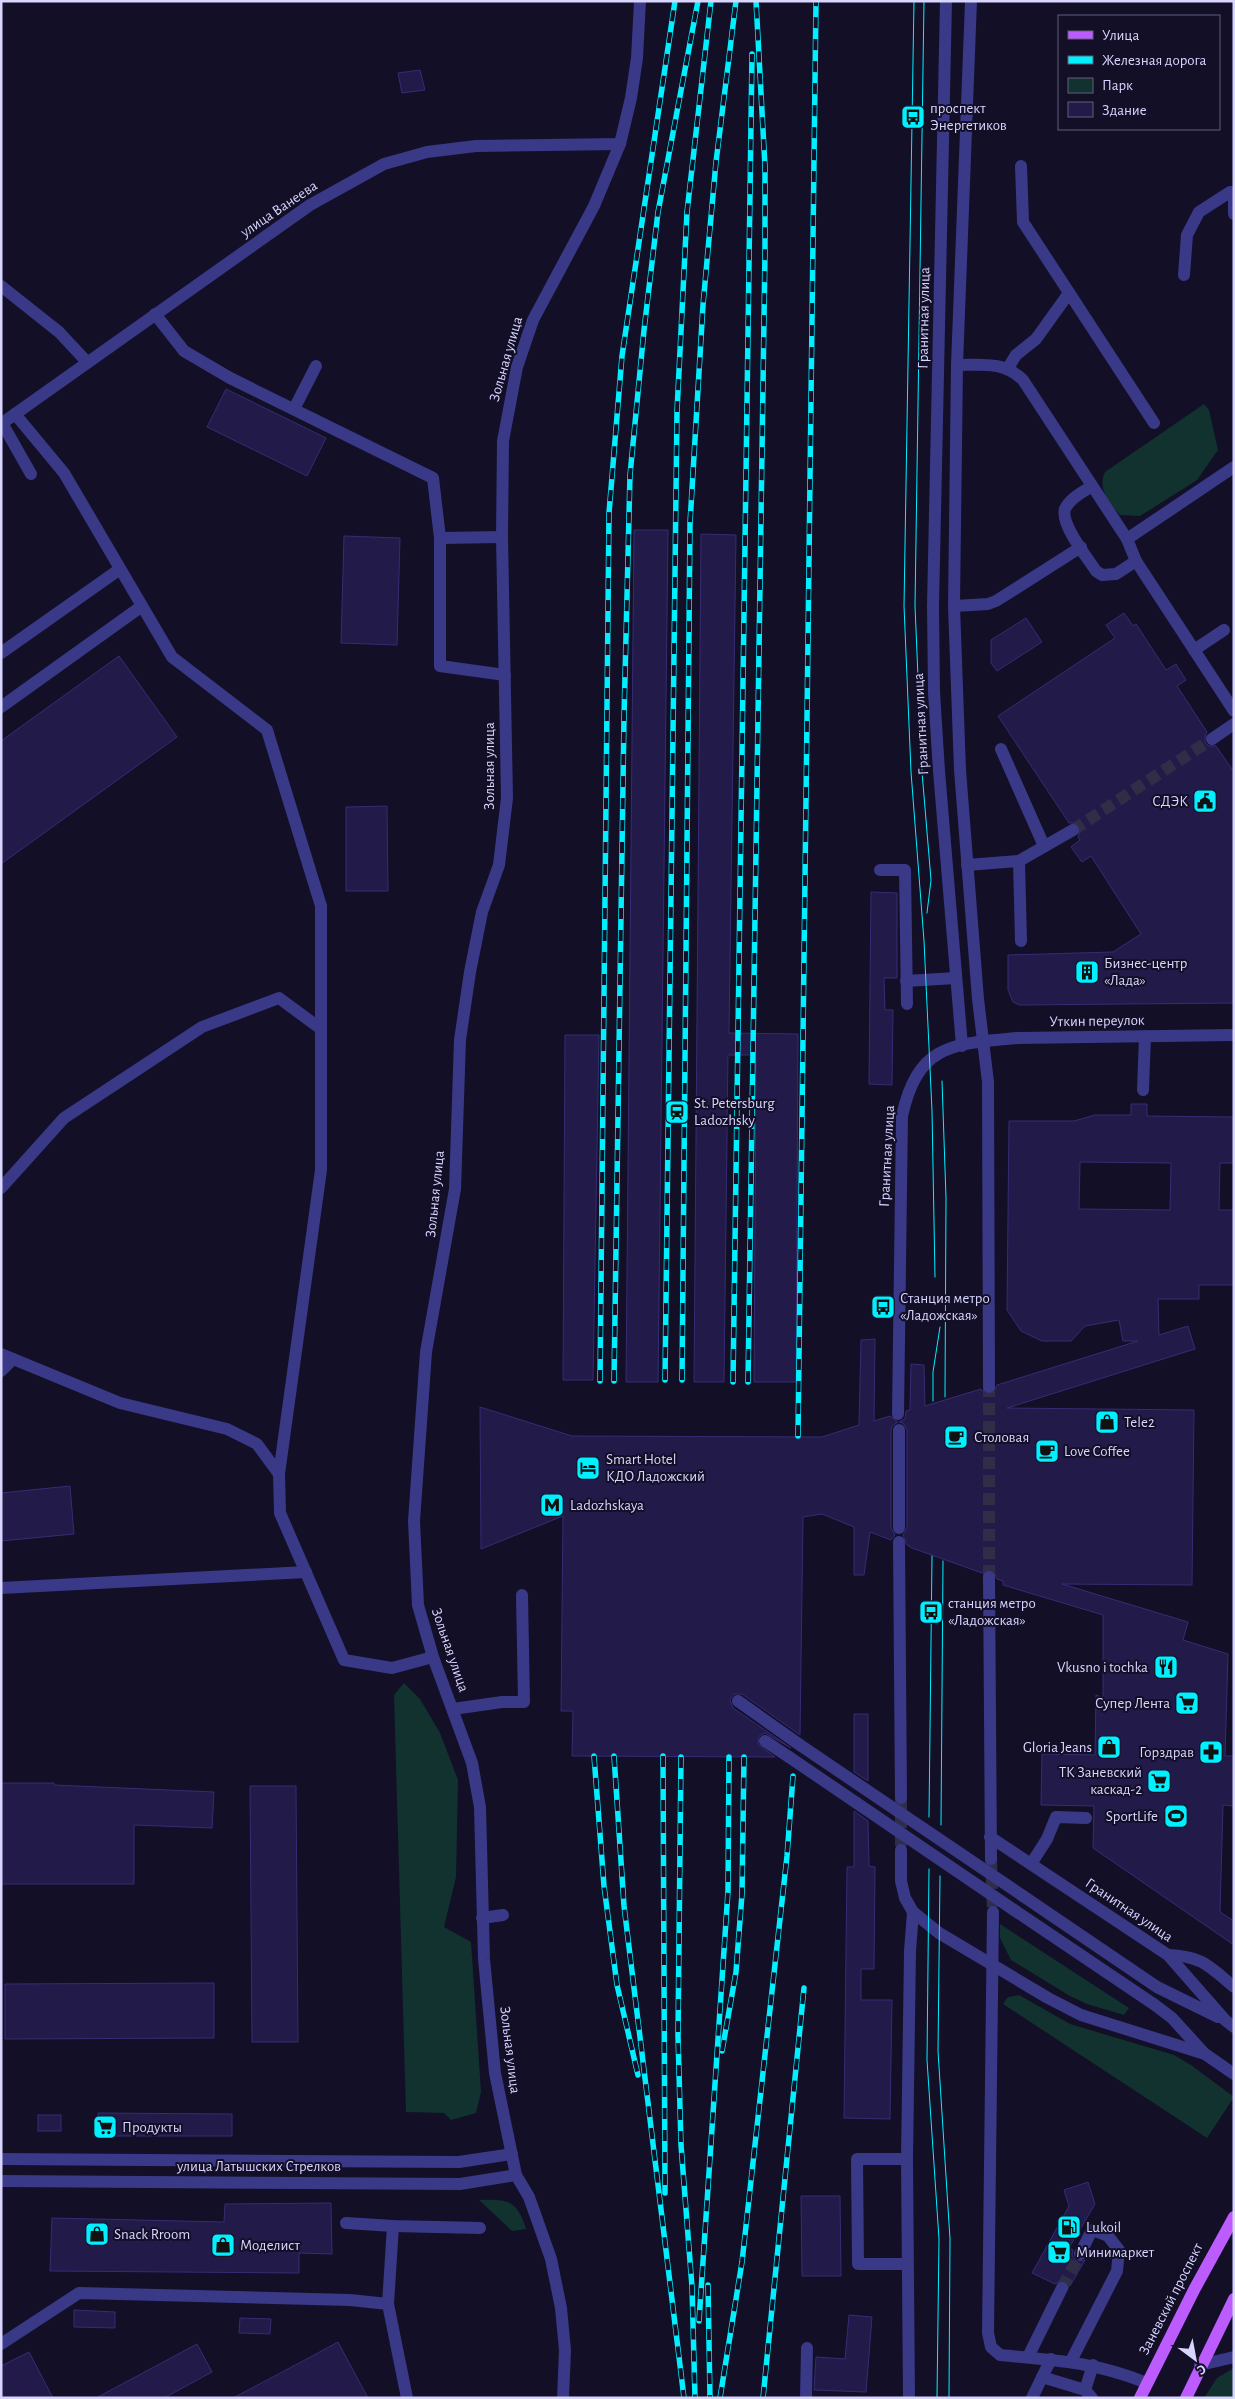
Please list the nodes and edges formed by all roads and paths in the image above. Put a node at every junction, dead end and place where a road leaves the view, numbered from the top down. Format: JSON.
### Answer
{"nodes":[{"id":1,"x":640,"y":1,"type":"edge"},
{"id":2,"x":946,"y":1,"type":"edge"},
{"id":3,"x":971,"y":1,"type":"edge"},
{"id":4,"x":620,"y":144,"type":"junction"},
{"id":5,"x":1020,"y":166,"type":"dead end"},
{"id":6,"x":1234,"y":192,"type":"edge"},
{"id":7,"x":1234,"y":214,"type":"edge"},
{"id":8,"x":1184,"y":274,"type":"dead end"},
{"id":9,"x":1,"y":286,"type":"edge"},
{"id":10,"x":1069,"y":293,"type":"junction"},
{"id":11,"x":156,"y":314,"type":"junction"},
{"id":12,"x":87,"y":362,"type":"junction"},
{"id":13,"x":957,"y":365,"type":"junction"},
{"id":14,"x":316,"y":366,"type":"dead end"},
{"id":15,"x":1008,"y":368,"type":"junction"},
{"id":16,"x":294,"y":409,"type":"junction"},
{"id":17,"x":15,"y":414,"type":"junction"},
{"id":18,"x":1154,"y":423,"type":"dead end"},
{"id":19,"x":2,"y":424,"type":"edge"},
{"id":20,"x":1234,"y":467,"type":"edge"},
{"id":21,"x":31,"y":474,"type":"dead end"},
{"id":22,"x":1092,"y":486,"type":"junction"},
{"id":23,"x":502,"y":537,"type":"junction"},
{"id":24,"x":440,"y":538,"type":"junction"},
{"id":25,"x":1127,"y":539,"type":"junction"},
{"id":26,"x":1081,"y":547,"type":"junction"},
{"id":27,"x":1136,"y":561,"type":"junction"},
{"id":28,"x":120,"y":569,"type":"junction"},
{"id":29,"x":142,"y":606,"type":"junction"},
{"id":30,"x":954,"y":606,"type":"junction"},
{"id":31,"x":1224,"y":630,"type":"dead end"},
{"id":32,"x":1194,"y":650,"type":"junction"},
{"id":33,"x":1,"y":653,"type":"edge"},
{"id":34,"x":504,"y":675,"type":"junction"},
{"id":35,"x":1,"y":707,"type":"edge"},
{"id":36,"x":1234,"y":711,"type":"edge"},
{"id":37,"x":1234,"y":724,"type":"edge"},
{"id":38,"x":1212,"y":739,"type":"tunnel mouth"},
{"id":39,"x":1001,"y":749,"type":"dead end"},
{"id":40,"x":1073,"y":830,"type":"tunnel mouth"},
{"id":41,"x":1044,"y":846,"type":"junction"},
{"id":42,"x":1019,"y":861,"type":"junction"},
{"id":43,"x":967,"y":865,"type":"junction"},
{"id":44,"x":880,"y":870,"type":"dead end"},
{"id":45,"x":1021,"y":941,"type":"dead end"},
{"id":46,"x":956,"y":978,"type":"junction"},
{"id":47,"x":906,"y":981,"type":"junction"},
{"id":48,"x":907,"y":1004,"type":"dead end"},
{"id":49,"x":321,"y":1030,"type":"junction"},
{"id":50,"x":1234,"y":1035,"type":"edge"},
{"id":51,"x":1145,"y":1036,"type":"junction"},
{"id":52,"x":983,"y":1041,"type":"junction"},
{"id":53,"x":962,"y":1046,"type":"junction"},
{"id":54,"x":1143,"y":1090,"type":"dead end"},
{"id":55,"x":1,"y":1188,"type":"edge"},
{"id":56,"x":1,"y":1354,"type":"edge"},
{"id":57,"x":13,"y":1359,"type":"junction"},
{"id":58,"x":1,"y":1371,"type":"edge"},
{"id":59,"x":989,"y":1387,"type":"tunnel mouth"},
{"id":60,"x":898,"y":1414,"type":"dead end"},
{"id":61,"x":898,"y":1430,"type":"dead end"},
{"id":62,"x":279,"y":1474,"type":"junction"},
{"id":63,"x":899,"y":1528,"type":"dead end"},
{"id":64,"x":899,"y":1542,"type":"dead end"},
{"id":65,"x":306,"y":1572,"type":"junction"},
{"id":66,"x":989,"y":1577,"type":"tunnel mouth"},
{"id":67,"x":1,"y":1588,"type":"edge"},
{"id":68,"x":522,"y":1595,"type":"dead end"},
{"id":69,"x":433,"y":1657,"type":"junction"},
{"id":70,"x":738,"y":1701,"type":"dead end"},
{"id":71,"x":453,"y":1709,"type":"junction"},
{"id":72,"x":765,"y":1741,"type":"dead end"},
{"id":73,"x":901,"y":1798,"type":"tunnel mouth"},
{"id":74,"x":1086,"y":1818,"type":"dead end"},
{"id":75,"x":990,"y":1837,"type":"junction"},
{"id":76,"x":901,"y":1850,"type":"tunnel mouth"},
{"id":77,"x":991,"y":1859,"type":"tunnel mouth"},
{"id":78,"x":1031,"y":1864,"type":"junction"},
{"id":79,"x":913,"y":1912,"type":"junction"},
{"id":80,"x":993,"y":1912,"type":"tunnel mouth"},
{"id":81,"x":503,"y":1914,"type":"dead end"},
{"id":82,"x":482,"y":1918,"type":"junction"},
{"id":83,"x":1168,"y":1955,"type":"junction"},
{"id":84,"x":993,"y":1965,"type":"junction"},
{"id":85,"x":1234,"y":1987,"type":"edge"},
{"id":86,"x":1163,"y":1990,"type":"junction"},
{"id":87,"x":1155,"y":2005,"type":"junction"},
{"id":88,"x":1229,"y":2023,"type":"edge"},
{"id":89,"x":1205,"y":2054,"type":"junction"},
{"id":90,"x":1234,"y":2074,"type":"edge"},
{"id":91,"x":512,"y":2154,"type":"junction"},
{"id":92,"x":1,"y":2159,"type":"edge"},
{"id":93,"x":907,"y":2159,"type":"junction"},
{"id":94,"x":516,"y":2175,"type":"junction"},
{"id":95,"x":1,"y":2180,"type":"edge"},
{"id":96,"x":1234,"y":2217,"type":"edge"},
{"id":97,"x":346,"y":2223,"type":"dead end"},
{"id":98,"x":393,"y":2226,"type":"junction"},
{"id":99,"x":480,"y":2228,"type":"dead end"},
{"id":100,"x":1080,"y":2254,"type":"tunnel mouth"},
{"id":101,"x":907,"y":2264,"type":"junction"},
{"id":102,"x":1062,"y":2288,"type":"tunnel mouth"},
{"id":103,"x":1234,"y":2299,"type":"edge"},
{"id":104,"x":388,"y":2304,"type":"junction"},
{"id":105,"x":1,"y":2344,"type":"edge"},
{"id":106,"x":807,"y":2348,"type":"dead end"},
{"id":107,"x":1028,"y":2357,"type":"junction"},
{"id":108,"x":1234,"y":2357,"type":"edge"},
{"id":109,"x":1051,"y":2359,"type":"junction"},
{"id":110,"x":1071,"y":2361,"type":"junction"},
{"id":111,"x":1093,"y":2365,"type":"junction"},
{"id":112,"x":1200,"y":2365,"type":"junction"},
{"id":113,"x":1042,"y":2377,"type":"junction"},
{"id":114,"x":1147,"y":2383,"type":"junction"},
{"id":115,"x":1089,"y":2394,"type":"edge"},
{"id":116,"x":561,"y":2397,"type":"edge"},
{"id":117,"x":407,"y":2398,"type":"edge"},
{"id":118,"x":806,"y":2398,"type":"edge"},
{"id":119,"x":909,"y":2398,"type":"edge"},
{"id":120,"x":1032,"y":2398,"type":"edge"},
{"id":121,"x":1140,"y":2398,"type":"edge"},
{"id":122,"x":1186,"y":2398,"type":"edge"}],
"edges":[{"from":1,"to":4,"type":"street","name":"Зольная улица"},
{"from":2,"to":46,"type":"street","name":"Гранитная улица"},
{"from":3,"to":13,"type":"street"},
{"from":4,"to":11,"type":"street","name":"улица Ванеева"},
{"from":4,"to":23,"type":"street","name":"Зольная улица"},
{"from":5,"to":10,"type":"street"},
{"from":6,"to":7,"type":"street"},
{"from":6,"to":8,"type":"street"},
{"from":9,"to":12,"type":"street"},
{"from":10,"to":15,"type":"street"},
{"from":10,"to":18,"type":"street"},
{"from":11,"to":12,"type":"street","name":"улица Ванеева"},
{"from":11,"to":16,"type":"street"},
{"from":12,"to":17,"type":"street","name":"улица Ванеева"},
{"from":13,"to":15,"type":"street"},
{"from":13,"to":30,"type":"street"},
{"from":14,"to":16,"type":"street"},
{"from":15,"to":22,"type":"street"},
{"from":16,"to":24,"type":"street"},
{"from":17,"to":19,"type":"street","name":"улица Ванеева"},
{"from":17,"to":28,"type":"street"},
{"from":19,"to":21,"type":"street"},
{"from":20,"to":25,"type":"street"},
{"from":22,"to":25,"type":"street"},
{"from":22,"to":26,"type":"street"},
{"from":23,"to":24,"type":"street"},
{"from":23,"to":34,"type":"street","name":"Зольная улица"},
{"from":24,"to":34,"type":"street"},
{"from":25,"to":27,"type":"street"},
{"from":26,"to":27,"type":"street"},
{"from":26,"to":30,"type":"street"},
{"from":27,"to":32,"type":"street"},
{"from":28,"to":29,"type":"street"},
{"from":28,"to":33,"type":"street"},
{"from":29,"to":35,"type":"street"},
{"from":29,"to":49,"type":"street"},
{"from":30,"to":43,"type":"street"},
{"from":31,"to":32,"type":"street"},
{"from":32,"to":36,"type":"street"},
{"from":34,"to":69,"type":"street","name":"Зольная улица"},
{"from":37,"to":38,"type":"street"},
{"from":39,"to":41,"type":"street"},
{"from":40,"to":41,"type":"street"},
{"from":41,"to":42,"type":"street"},
{"from":42,"to":43,"type":"street"},
{"from":42,"to":45,"type":"street"},
{"from":43,"to":52,"type":"street"},
{"from":44,"to":47,"type":"street"},
{"from":46,"to":47,"type":"street"},
{"from":46,"to":53,"type":"street","name":"Гранитная улица"},
{"from":47,"to":48,"type":"street"},
{"from":49,"to":55,"type":"street"},
{"from":49,"to":62,"type":"street"},
{"from":50,"to":51,"type":"street","name":"Уткин переулок"},
{"from":51,"to":52,"type":"street","name":"Уткин переулок"},
{"from":51,"to":54,"type":"street"},
{"from":52,"to":53,"type":"street","name":"Уткин переулок"},
{"from":52,"to":59,"type":"street"},
{"from":53,"to":60,"type":"street","name":"Гранитная улица"},
{"from":56,"to":57,"type":"street"},
{"from":57,"to":58,"type":"street"},
{"from":57,"to":62,"type":"street"},
{"from":61,"to":63,"type":"street"},
{"from":62,"to":65,"type":"street"},
{"from":64,"to":73,"type":"street"},
{"from":65,"to":67,"type":"street"},
{"from":65,"to":69,"type":"street"},
{"from":66,"to":75,"type":"street"},
{"from":68,"to":71,"type":"street"},
{"from":69,"to":71,"type":"street","name":"Зольная улица"},
{"from":70,"to":86,"type":"street","bridge":true},
{"from":71,"to":82,"type":"street","name":"Зольная улица"},
{"from":72,"to":87,"type":"street","bridge":true},
{"from":74,"to":78,"type":"street"},
{"from":75,"to":77,"type":"street"},
{"from":75,"to":78,"type":"street","name":"Гранитная улица"},
{"from":76,"to":79,"type":"street"},
{"from":78,"to":83,"type":"street","name":"Гранитная улица"},
{"from":79,"to":84,"type":"street"},
{"from":79,"to":93,"type":"street"},
{"from":80,"to":84,"type":"street"},
{"from":81,"to":82,"type":"street"},
{"from":82,"to":91,"type":"street","name":"Зольная улица"},
{"from":83,"to":85,"type":"street"},
{"from":83,"to":88,"type":"street","name":"Гранитная улица"},
{"from":84,"to":89,"type":"street"},
{"from":84,"to":107,"type":"street"},
{"from":86,"to":87,"type":"street"},
{"from":86,"to":88,"type":"street"},
{"from":87,"to":89,"type":"street"},
{"from":89,"to":90,"type":"street"},
{"from":91,"to":92,"type":"street","name":"улица Латышских Стрелков"},
{"from":91,"to":94,"type":"street","name":"Зольная улица"},
{"from":93,"to":101,"type":"street"},
{"from":93,"to":101,"type":"street"},
{"from":94,"to":95,"type":"street","name":"улица Латышских Стрелков"},
{"from":94,"to":116,"type":"street","name":"Зольная улица"},
{"from":96,"to":114,"type":"main road","name":"Заневский проспект"},
{"from":97,"to":98,"type":"street"},
{"from":98,"to":99,"type":"street"},
{"from":98,"to":104,"type":"street"},
{"from":100,"to":110,"type":"street"},
{"from":101,"to":119,"type":"street"},
{"from":102,"to":107,"type":"street"},
{"from":103,"to":112,"type":"main road"},
{"from":104,"to":105,"type":"street"},
{"from":104,"to":117,"type":"street"},
{"from":106,"to":118,"type":"street"},
{"from":107,"to":109,"type":"street"},
{"from":108,"to":112,"type":"street"},
{"from":109,"to":110,"type":"street"},
{"from":109,"to":113,"type":"street"},
{"from":110,"to":111,"type":"street"},
{"from":111,"to":114,"type":"street"},
{"from":111,"to":115,"type":"street"},
{"from":112,"to":122,"type":"main road"},
{"from":113,"to":115,"type":"street"},
{"from":113,"to":120,"type":"street"},
{"from":114,"to":121,"type":"main road","name":"Заневский проспект"}]}
